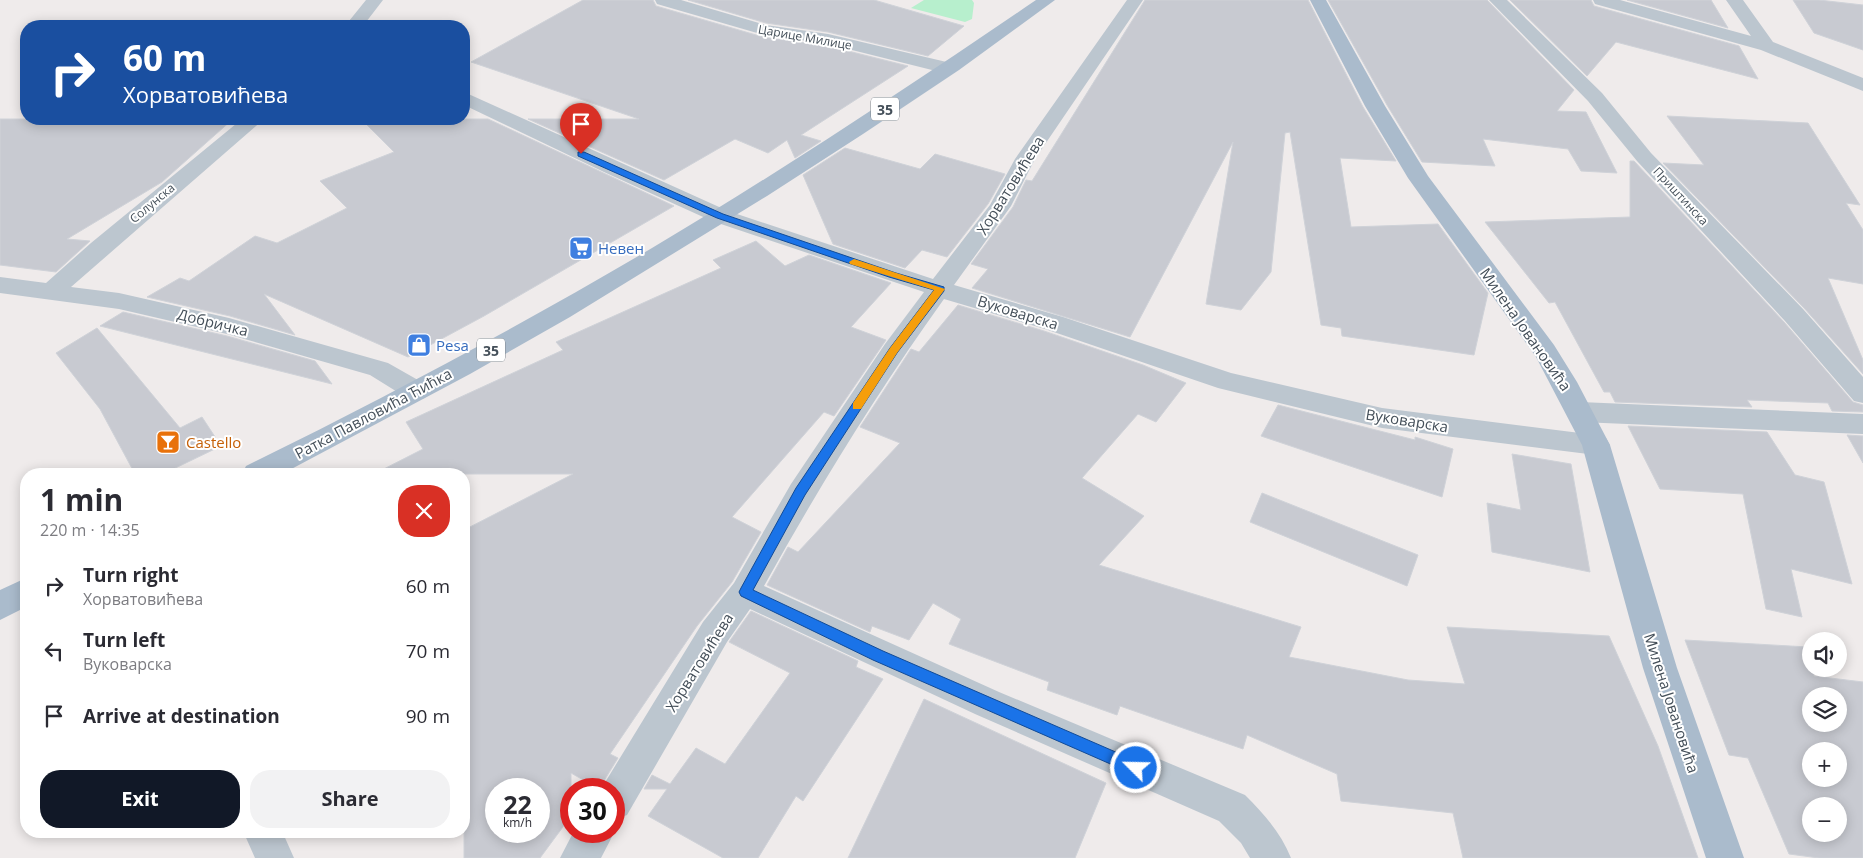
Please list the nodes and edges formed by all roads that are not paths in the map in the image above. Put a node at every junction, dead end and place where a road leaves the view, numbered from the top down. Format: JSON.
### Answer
{"nodes":[{"id":1,"x":375,"y":0,"type":"edge"},
{"id":2,"x":663,"y":0,"type":"edge"},
{"id":3,"x":1047,"y":0,"type":"edge"},
{"id":4,"x":1135,"y":0,"type":"edge"},
{"id":5,"x":1318,"y":0,"type":"edge"},
{"id":6,"x":1497,"y":0,"type":"edge"},
{"id":7,"x":1601,"y":0,"type":"edge"},
{"id":8,"x":1734,"y":0,"type":"edge"},
{"id":9,"x":359,"y":20,"type":"edge"},
{"id":10,"x":1767,"y":46,"type":"junction"},
{"id":11,"x":948,"y":68,"type":"junction"},
{"id":12,"x":1863,"y":85,"type":"edge"},
{"id":13,"x":470,"y":101,"type":"edge"},
{"id":14,"x":247,"y":125,"type":"edge"},
{"id":15,"x":720,"y":216,"type":"junction"},
{"id":16,"x":0,"y":285,"type":"edge"},
{"id":17,"x":940,"y":289,"type":"junction"},
{"id":18,"x":53,"y":290,"type":"junction"},
{"id":19,"x":416,"y":391,"type":"junction"},
{"id":20,"x":1863,"y":394,"type":"edge"},
{"id":21,"x":1580,"y":412,"type":"junction"},
{"id":22,"x":1863,"y":424,"type":"edge"},
{"id":23,"x":1596,"y":445,"type":"junction"},
{"id":24,"x":268,"y":468,"type":"edge"},
{"id":25,"x":745,"y":592,"type":"junction"},
{"id":26,"x":20,"y":594,"type":"edge"},
{"id":27,"x":0,"y":606,"type":"edge"},
{"id":28,"x":625,"y":783,"type":"edge"},
{"id":29,"x":265,"y":838,"type":"edge"},
{"id":30,"x":588,"y":843,"type":"edge"},
{"id":31,"x":275,"y":858,"type":"edge"},
{"id":32,"x":579,"y":858,"type":"edge"},
{"id":33,"x":1272,"y":858,"type":"edge"},
{"id":34,"x":1725,"y":858,"type":"edge"}],
"edges":[{"from":1,"to":9,"type":"street"},
{"from":2,"to":11,"type":"street","name":"Царице Милице"},
{"from":3,"to":11,"type":"main road","name":"Ратка Павловића Ћићка","number":"35"},
{"from":4,"to":17,"type":"street","name":"Хорватовићева"},
{"from":5,"to":21,"type":"main road","name":"Милена Јовановића"},
{"from":6,"to":20,"type":"street","name":"Приштинска"},
{"from":7,"to":10,"type":"street"},
{"from":8,"to":10,"type":"street"},
{"from":10,"to":12,"type":"street"},
{"from":11,"to":15,"type":"main road","name":"Ратка Павловића Ћићка","number":"35"},
{"from":13,"to":15,"type":"street","name":"Вуковарска"},
{"from":14,"to":18,"type":"street","name":"Солунска"},
{"from":15,"to":17,"type":"street","name":"Вуковарска"},
{"from":15,"to":19,"type":"main road","name":"Ратка Павловића Ћићка","number":"35"},
{"from":16,"to":18,"type":"street","name":"Добричка"},
{"from":17,"to":23,"type":"street","name":"Вуковарска"},
{"from":17,"to":25,"type":"street","name":"Хорватовићева"},
{"from":18,"to":19,"type":"street","name":"Добричка"},
{"from":19,"to":24,"type":"main road","name":"Ратка Павловића Ћићка","number":"35"},
{"from":21,"to":22,"type":"street"},
{"from":21,"to":23,"type":"main road","name":"Милена Јовановића"},
{"from":23,"to":34,"type":"main road","name":"Милена Јовановића"},
{"from":25,"to":28,"type":"street","name":"Хорватовићева"},
{"from":25,"to":33,"type":"street"},
{"from":26,"to":27,"type":"main road"},
{"from":29,"to":31,"type":"street"},
{"from":30,"to":32,"type":"street"}]}
